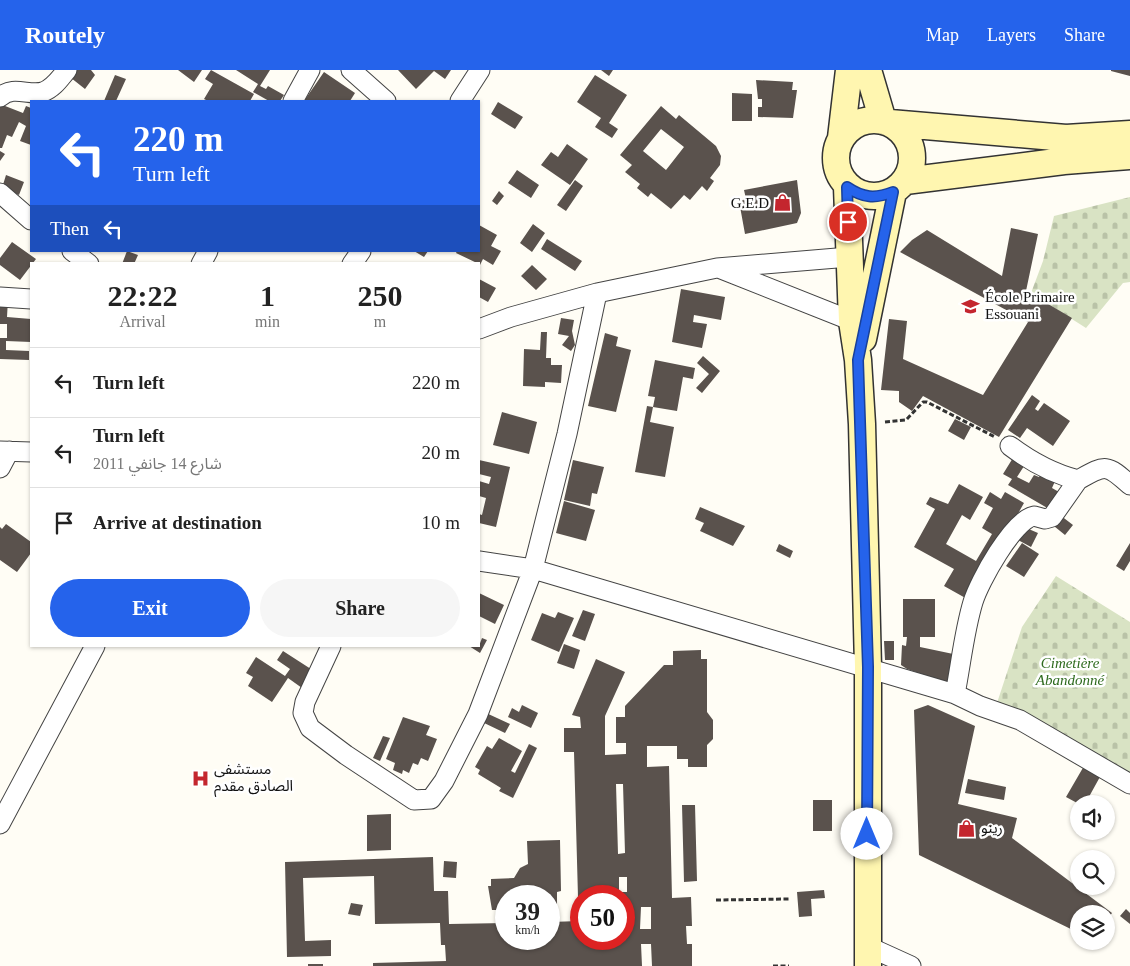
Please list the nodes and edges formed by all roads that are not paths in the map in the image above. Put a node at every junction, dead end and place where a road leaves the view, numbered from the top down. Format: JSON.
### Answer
{"nodes":[{"id":1,"x":67,"y":70,"type":"edge"},
{"id":2,"x":310,"y":70,"type":"edge"},
{"id":3,"x":350,"y":70,"type":"edge"},
{"id":4,"x":480,"y":70,"type":"edge"},
{"id":5,"x":848,"y":70,"type":"edge"},
{"id":6,"x":868,"y":70,"type":"edge"},
{"id":7,"x":0,"y":97,"type":"edge"},
{"id":8,"x":294,"y":100,"type":"edge"},
{"id":9,"x":385,"y":100,"type":"edge"},
{"id":10,"x":461,"y":100,"type":"edge"},
{"id":11,"x":886,"y":122,"type":"junction"},
{"id":12,"x":1130,"y":134,"type":"edge"},
{"id":13,"x":841,"y":138,"type":"junction"},
{"id":14,"x":1065,"y":149,"type":"junction"},
{"id":15,"x":1130,"y":156,"type":"edge"},
{"id":16,"x":899,"y":186,"type":"junction"},
{"id":17,"x":847,"y":187,"type":"junction"},
{"id":18,"x":0,"y":193,"type":"edge"},
{"id":19,"x":30,"y":219,"type":"edge"},
{"id":20,"x":73,"y":252,"type":"edge"},
{"id":21,"x":849,"y":257,"type":"junction"},
{"id":22,"x":86,"y":262,"type":"edge"},
{"id":23,"x":717,"y":268,"type":"junction"},
{"id":24,"x":597,"y":293,"type":"junction"},
{"id":25,"x":0,"y":298,"type":"edge"},
{"id":26,"x":30,"y":300,"type":"edge"},
{"id":27,"x":852,"y":322,"type":"junction"},
{"id":28,"x":480,"y":328,"type":"edge"},
{"id":29,"x":858,"y":360,"type":"junction"},
{"id":30,"x":1010,"y":446,"type":"road end"},
{"id":31,"x":4,"y":451,"type":"edge"},
{"id":32,"x":30,"y":452,"type":"edge"},
{"id":33,"x":0,"y":468,"type":"edge"},
{"id":34,"x":1078,"y":480,"type":"junction"},
{"id":35,"x":1130,"y":485,"type":"edge"},
{"id":36,"x":480,"y":561,"type":"edge"},
{"id":37,"x":532,"y":569,"type":"junction"},
{"id":38,"x":94,"y":647,"type":"edge"},
{"id":39,"x":331,"y":647,"type":"edge"},
{"id":40,"x":868,"y":667,"type":"junction"},
{"id":41,"x":956,"y":694,"type":"junction"},
{"id":42,"x":1130,"y":784,"type":"edge"},
{"id":43,"x":0,"y":824,"type":"edge"},
{"id":44,"x":868,"y":956,"type":"edge"},
{"id":45,"x":911,"y":966,"type":"edge"}],
"edges":[{"from":1,"to":7,"type":"street"},
{"from":2,"to":8,"type":"street"},
{"from":3,"to":9,"type":"street"},
{"from":4,"to":10,"type":"street"},
{"from":5,"to":13,"type":"main road"},
{"from":6,"to":11,"type":"main road"},
{"from":11,"to":13,"type":"main road"},
{"from":11,"to":14,"type":"main road"},
{"from":11,"to":16,"type":"main road"},
{"from":12,"to":14,"type":"main road"},
{"from":13,"to":17,"type":"main road"},
{"from":14,"to":15,"type":"main road"},
{"from":14,"to":16,"type":"main road"},
{"from":16,"to":17,"type":"main road"},
{"from":16,"to":29,"type":"main road"},
{"from":17,"to":21,"type":"main road"},
{"from":18,"to":19,"type":"street"},
{"from":20,"to":22,"type":"street"},
{"from":21,"to":23,"type":"street"},
{"from":21,"to":27,"type":"main road"},
{"from":23,"to":24,"type":"street"},
{"from":23,"to":27,"type":"street"},
{"from":24,"to":28,"type":"street"},
{"from":24,"to":37,"type":"street"},
{"from":25,"to":26,"type":"street"},
{"from":27,"to":29,"type":"main road"},
{"from":29,"to":40,"type":"main road"},
{"from":30,"to":34,"type":"street"},
{"from":31,"to":32,"type":"street"},
{"from":31,"to":33,"type":"street"},
{"from":34,"to":35,"type":"street"},
{"from":34,"to":41,"type":"street"},
{"from":36,"to":37,"type":"street"},
{"from":37,"to":39,"type":"street"},
{"from":37,"to":40,"type":"street"},
{"from":38,"to":43,"type":"street"},
{"from":40,"to":41,"type":"street"},
{"from":40,"to":44,"type":"main road"},
{"from":41,"to":42,"type":"street"},
{"from":44,"to":45,"type":"street"}]}
